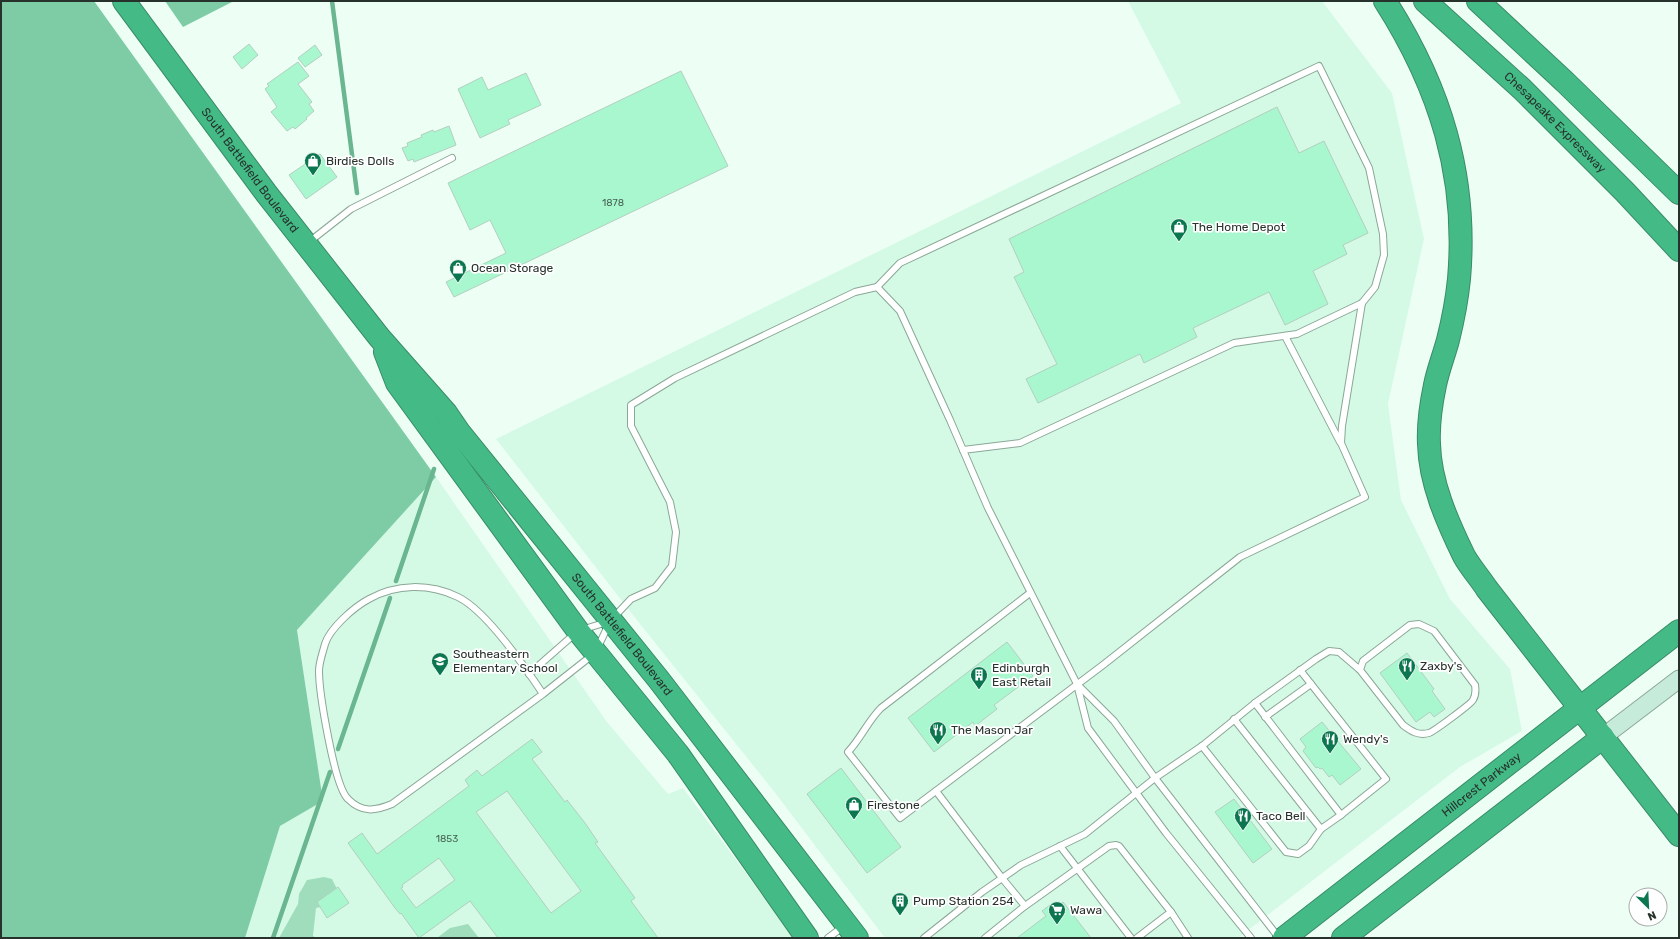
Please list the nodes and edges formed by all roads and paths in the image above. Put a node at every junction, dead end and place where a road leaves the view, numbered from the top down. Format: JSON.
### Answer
{"nodes":[{"id":1,"x":124,"y":1,"type":"edge"},
{"id":2,"x":1385,"y":1,"type":"edge"},
{"id":3,"x":1425,"y":1,"type":"edge"},
{"id":4,"x":1478,"y":1,"type":"edge"},
{"id":5,"x":452,"y":158,"type":"dead end"},
{"id":6,"x":1679,"y":193,"type":"edge"},
{"id":7,"x":306,"y":244,"type":"junction"},
{"id":8,"x":1679,"y":250,"type":"edge"},
{"id":9,"x":877,"y":288,"type":"junction"},
{"id":10,"x":1362,"y":303,"type":"junction"},
{"id":11,"x":1285,"y":336,"type":"junction"},
{"id":12,"x":379,"y":337,"type":"junction"},
{"id":13,"x":1341,"y":443,"type":"junction"},
{"id":14,"x":963,"y":450,"type":"junction"},
{"id":15,"x":1030,"y":593,"type":"junction"},
{"id":16,"x":610,"y":620,"type":"junction"},
{"id":17,"x":578,"y":631,"type":"junction"},
{"id":18,"x":1679,"y":631,"type":"edge"},
{"id":19,"x":595,"y":653,"type":"junction"},
{"id":20,"x":1300,"y":670,"type":"junction"},
{"id":21,"x":1360,"y":670,"type":"junction"},
{"id":22,"x":529,"y":674,"type":"junction"},
{"id":23,"x":1679,"y":679,"type":"edge"},
{"id":24,"x":1077,"y":684,"type":"junction"},
{"id":25,"x":1311,"y":684,"type":"junction"},
{"id":26,"x":543,"y":694,"type":"junction"},
{"id":27,"x":1255,"y":703,"type":"junction"},
{"id":28,"x":1580,"y":707,"type":"junction"},
{"id":29,"x":1265,"y":717,"type":"junction"},
{"id":30,"x":1234,"y":719,"type":"junction"},
{"id":31,"x":1603,"y":737,"type":"junction"},
{"id":32,"x":1202,"y":746,"type":"junction"},
{"id":33,"x":1154,"y":778,"type":"junction"},
{"id":34,"x":936,"y":791,"type":"junction"},
{"id":35,"x":1136,"y":794,"type":"junction"},
{"id":36,"x":1341,"y":814,"type":"junction"},
{"id":37,"x":1320,"y":829,"type":"junction"},
{"id":38,"x":1679,"y":835,"type":"edge"},
{"id":39,"x":1060,"y":846,"type":"junction"},
{"id":40,"x":1077,"y":869,"type":"junction"},
{"id":41,"x":1002,"y":878,"type":"junction"},
{"id":42,"x":1025,"y":906,"type":"junction"},
{"id":43,"x":1171,"y":912,"type":"junction"},
{"id":44,"x":852,"y":931,"type":"edge"},
{"id":45,"x":807,"y":938,"type":"edge"},
{"id":46,"x":828,"y":938,"type":"edge"},
{"id":47,"x":924,"y":938,"type":"edge"},
{"id":48,"x":985,"y":938,"type":"edge"},
{"id":49,"x":1132,"y":938,"type":"edge"},
{"id":50,"x":1137,"y":938,"type":"edge"},
{"id":51,"x":1188,"y":938,"type":"edge"},
{"id":52,"x":1251,"y":938,"type":"edge"},
{"id":53,"x":1279,"y":938,"type":"edge"},
{"id":54,"x":1284,"y":938,"type":"edge"},
{"id":55,"x":1343,"y":938,"type":"edge"}],
"edges":[{"from":1,"to":7,"type":"highway","name":"South Battlefield Boulevard"},
{"from":2,"to":28,"type":"highway"},
{"from":3,"to":8,"type":"highway","name":"Chesapeake Expressway"},
{"from":4,"to":6,"type":"highway"},
{"from":5,"to":7,"type":"lane"},
{"from":7,"to":12,"type":"highway","name":"South Battlefield Boulevard"},
{"from":9,"to":10,"type":"lane"},
{"from":9,"to":14,"type":"lane"},
{"from":9,"to":16,"type":"lane"},
{"from":10,"to":11,"type":"lane"},
{"from":10,"to":13,"type":"lane"},
{"from":11,"to":13,"type":"lane"},
{"from":11,"to":14,"type":"lane"},
{"from":12,"to":16,"type":"highway","name":"South Battlefield Boulevard"},
{"from":12,"to":17,"type":"highway","name":"South Battlefield Boulevard"},
{"from":13,"to":24,"type":"lane"},
{"from":14,"to":15,"type":"lane"},
{"from":15,"to":24,"type":"lane"},
{"from":15,"to":34,"type":"lane"},
{"from":16,"to":17,"type":"lane"},
{"from":16,"to":19,"type":"lane"},
{"from":16,"to":44,"type":"highway","name":"South Battlefield Boulevard"},
{"from":17,"to":19,"type":"highway","name":"South Battlefield Boulevard"},
{"from":17,"to":22,"type":"lane"},
{"from":18,"to":28,"type":"highway","name":"Hillcrest Parkway"},
{"from":19,"to":26,"type":"lane"},
{"from":19,"to":45,"type":"highway","name":"South Battlefield Boulevard"},
{"from":20,"to":21,"type":"lane"},
{"from":20,"to":25,"type":"lane"},
{"from":20,"to":27,"type":"lane"},
{"from":21,"to":21,"type":"lane"},
{"from":22,"to":26,"type":"lane"},
{"from":22,"to":26,"type":"lane"},
{"from":23,"to":31,"type":"main road"},
{"from":24,"to":33,"type":"lane"},
{"from":24,"to":34,"type":"lane"},
{"from":24,"to":35,"type":"lane"},
{"from":25,"to":29,"type":"lane"},
{"from":25,"to":36,"type":"lane"},
{"from":27,"to":29,"type":"lane"},
{"from":27,"to":30,"type":"lane"},
{"from":28,"to":31,"type":"highway"},
{"from":28,"to":54,"type":"highway","name":"Hillcrest Parkway"},
{"from":29,"to":36,"type":"lane"},
{"from":30,"to":32,"type":"lane"},
{"from":30,"to":37,"type":"lane"},
{"from":31,"to":38,"type":"highway"},
{"from":31,"to":55,"type":"highway"},
{"from":32,"to":33,"type":"lane"},
{"from":32,"to":37,"type":"lane"},
{"from":33,"to":35,"type":"lane"},
{"from":33,"to":53,"type":"lane"},
{"from":34,"to":41,"type":"lane"},
{"from":35,"to":39,"type":"lane"},
{"from":35,"to":52,"type":"lane"},
{"from":36,"to":37,"type":"lane"},
{"from":39,"to":40,"type":"lane"},
{"from":39,"to":41,"type":"lane"},
{"from":40,"to":42,"type":"lane"},
{"from":40,"to":43,"type":"lane"},
{"from":40,"to":49,"type":"lane"},
{"from":41,"to":42,"type":"lane"},
{"from":41,"to":47,"type":"lane"},
{"from":42,"to":48,"type":"lane"},
{"from":43,"to":50,"type":"lane"},
{"from":43,"to":51,"type":"lane"},
{"from":44,"to":46,"type":"lane"}]}
